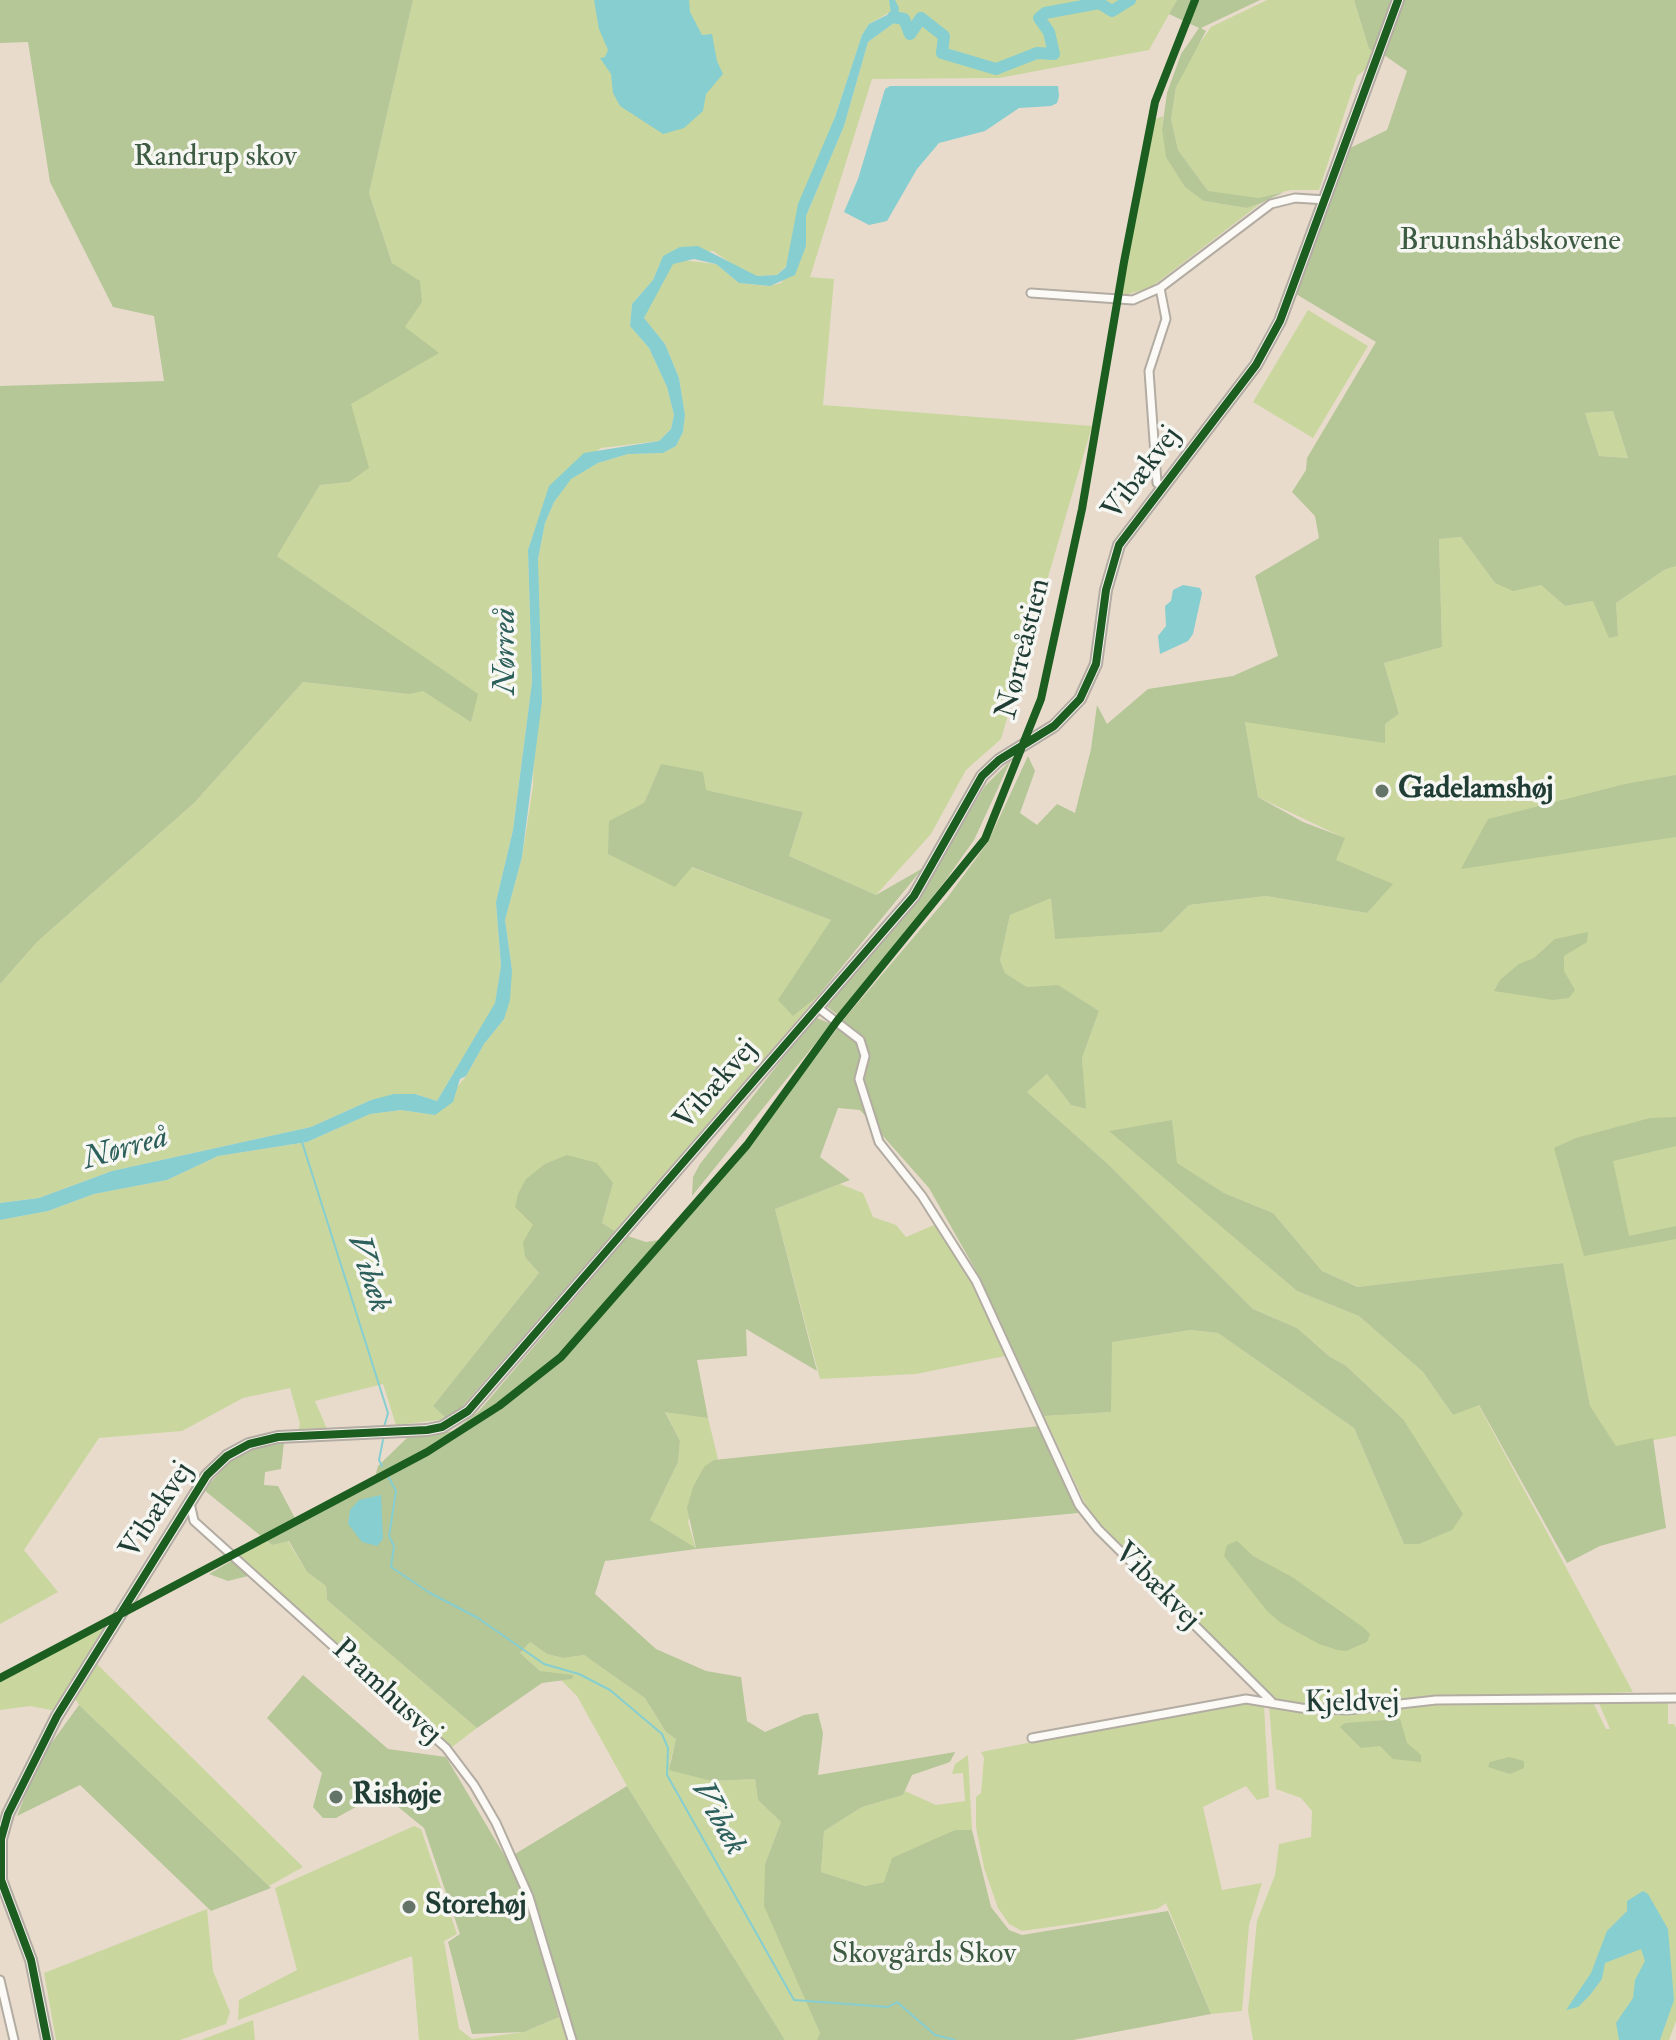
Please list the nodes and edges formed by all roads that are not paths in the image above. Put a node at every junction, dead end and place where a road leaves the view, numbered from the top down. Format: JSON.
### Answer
{"nodes":[{"id":1,"x":1398,"y":0,"type":"edge"},
{"id":2,"x":1326,"y":200,"type":"junction"},
{"id":3,"x":1160,"y":288,"type":"junction"},
{"id":4,"x":1031,"y":293,"type":"dead end"},
{"id":5,"x":1163,"y":487,"type":"junction"},
{"id":6,"x":817,"y":1007,"type":"junction"},
{"id":7,"x":190,"y":1501,"type":"junction"},
{"id":8,"x":194,"y":1521,"type":"junction"},
{"id":9,"x":176,"y":1525,"type":"junction"},
{"id":10,"x":1676,"y":1698,"type":"edge"},
{"id":11,"x":1271,"y":1701,"type":"junction"},
{"id":12,"x":1032,"y":1738,"type":"dead end"},
{"id":13,"x":0,"y":1980,"type":"edge"},
{"id":14,"x":14,"y":2040,"type":"edge"},
{"id":15,"x":47,"y":2040,"type":"edge"},
{"id":16,"x":572,"y":2040,"type":"edge"}],
"edges":[{"from":1,"to":2,"type":"street","name":"Vibækvej"},
{"from":2,"to":3,"type":"street"},
{"from":2,"to":5,"type":"street","name":"Vibækvej"},
{"from":3,"to":4,"type":"street"},
{"from":3,"to":5,"type":"street","name":"Vibækvej"},
{"from":5,"to":6,"type":"street","name":"Vibækvej"},
{"from":6,"to":7,"type":"street","name":"Vibækvej"},
{"from":6,"to":11,"type":"street","name":"Vibækvej"},
{"from":7,"to":8,"type":"street"},
{"from":7,"to":9,"type":"street","name":"Vibækvej"},
{"from":8,"to":9,"type":"street"},
{"from":8,"to":16,"type":"street","name":"Pramhusvej"},
{"from":9,"to":15,"type":"street","name":"Vibækvej"},
{"from":10,"to":11,"type":"street","name":"Kjeldvej"},
{"from":11,"to":12,"type":"street","name":"Kjeldvej"},
{"from":13,"to":14,"type":"street"}]}
